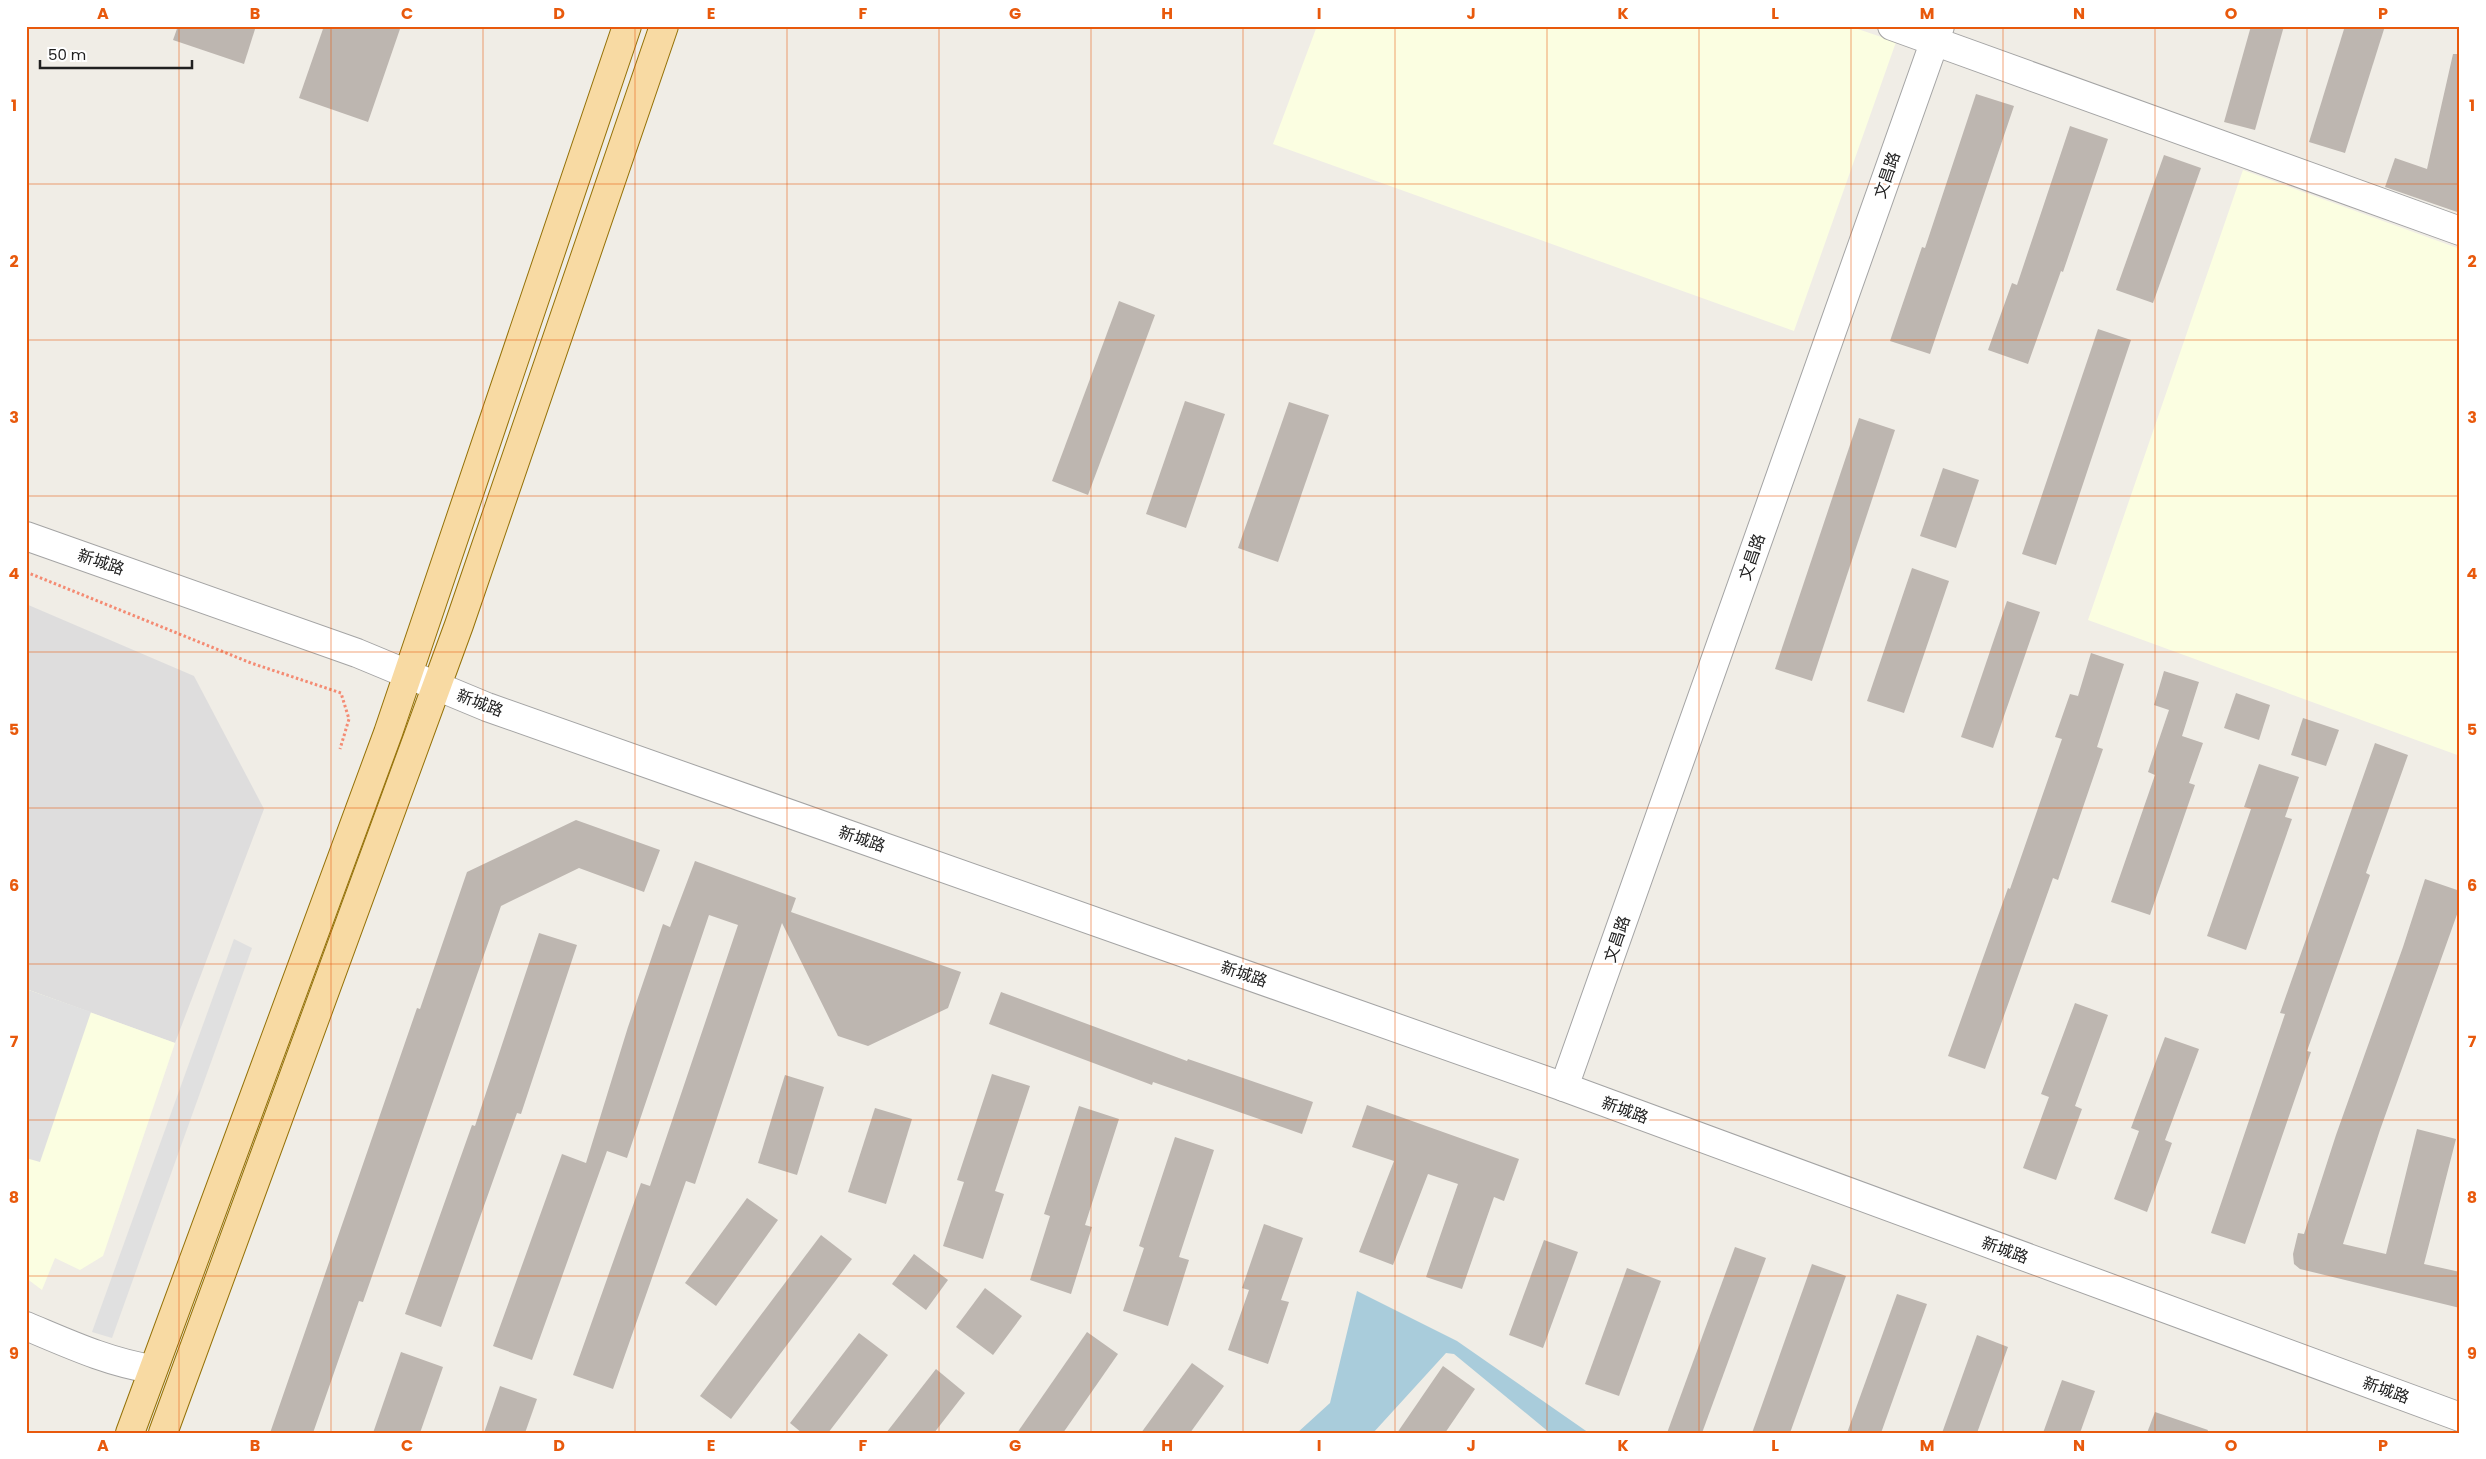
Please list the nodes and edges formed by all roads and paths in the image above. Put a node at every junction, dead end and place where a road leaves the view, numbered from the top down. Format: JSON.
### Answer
{"nodes":[{"id":1,"x":627,"y":26,"type":"edge"},
{"id":2,"x":664,"y":26,"type":"edge"},
{"id":3,"x":1892,"y":26,"type":"edge"},
{"id":4,"x":1937,"y":34,"type":"edge"},
{"id":5,"x":2460,"y":232,"type":"edge"},
{"id":6,"x":26,"y":536,"type":"edge"},
{"id":7,"x":26,"y":572,"type":"edge"},
{"id":8,"x":409,"y":674,"type":"junction"},
{"id":9,"x":437,"y":686,"type":"junction"},
{"id":10,"x":340,"y":749,"type":"dead end"},
{"id":11,"x":1564,"y":1087,"type":"junction"},
{"id":12,"x":26,"y":1326,"type":"edge"},
{"id":13,"x":152,"y":1369,"type":"junction"},
{"id":14,"x":2460,"y":1417,"type":"edge"},
{"id":15,"x":130,"y":1433,"type":"edge"},
{"id":16,"x":163,"y":1433,"type":"edge"}],
"edges":[{"from":1,"to":8,"type":"main road"},
{"from":2,"to":9,"type":"main road"},
{"from":3,"to":4,"type":"street"},
{"from":4,"to":5,"type":"street"},
{"from":4,"to":11,"type":"street","name":"文昌路"},
{"from":6,"to":8,"type":"street","name":"新城路"},
{"from":7,"to":10,"type":"path"},
{"from":8,"to":9,"type":"street","name":"新城路"},
{"from":8,"to":13,"type":"main road"},
{"from":9,"to":11,"type":"street","name":"新城路"},
{"from":9,"to":16,"type":"main road"},
{"from":11,"to":14,"type":"street","name":"新城路"},
{"from":12,"to":13,"type":"street"},
{"from":13,"to":15,"type":"main road"}]}
